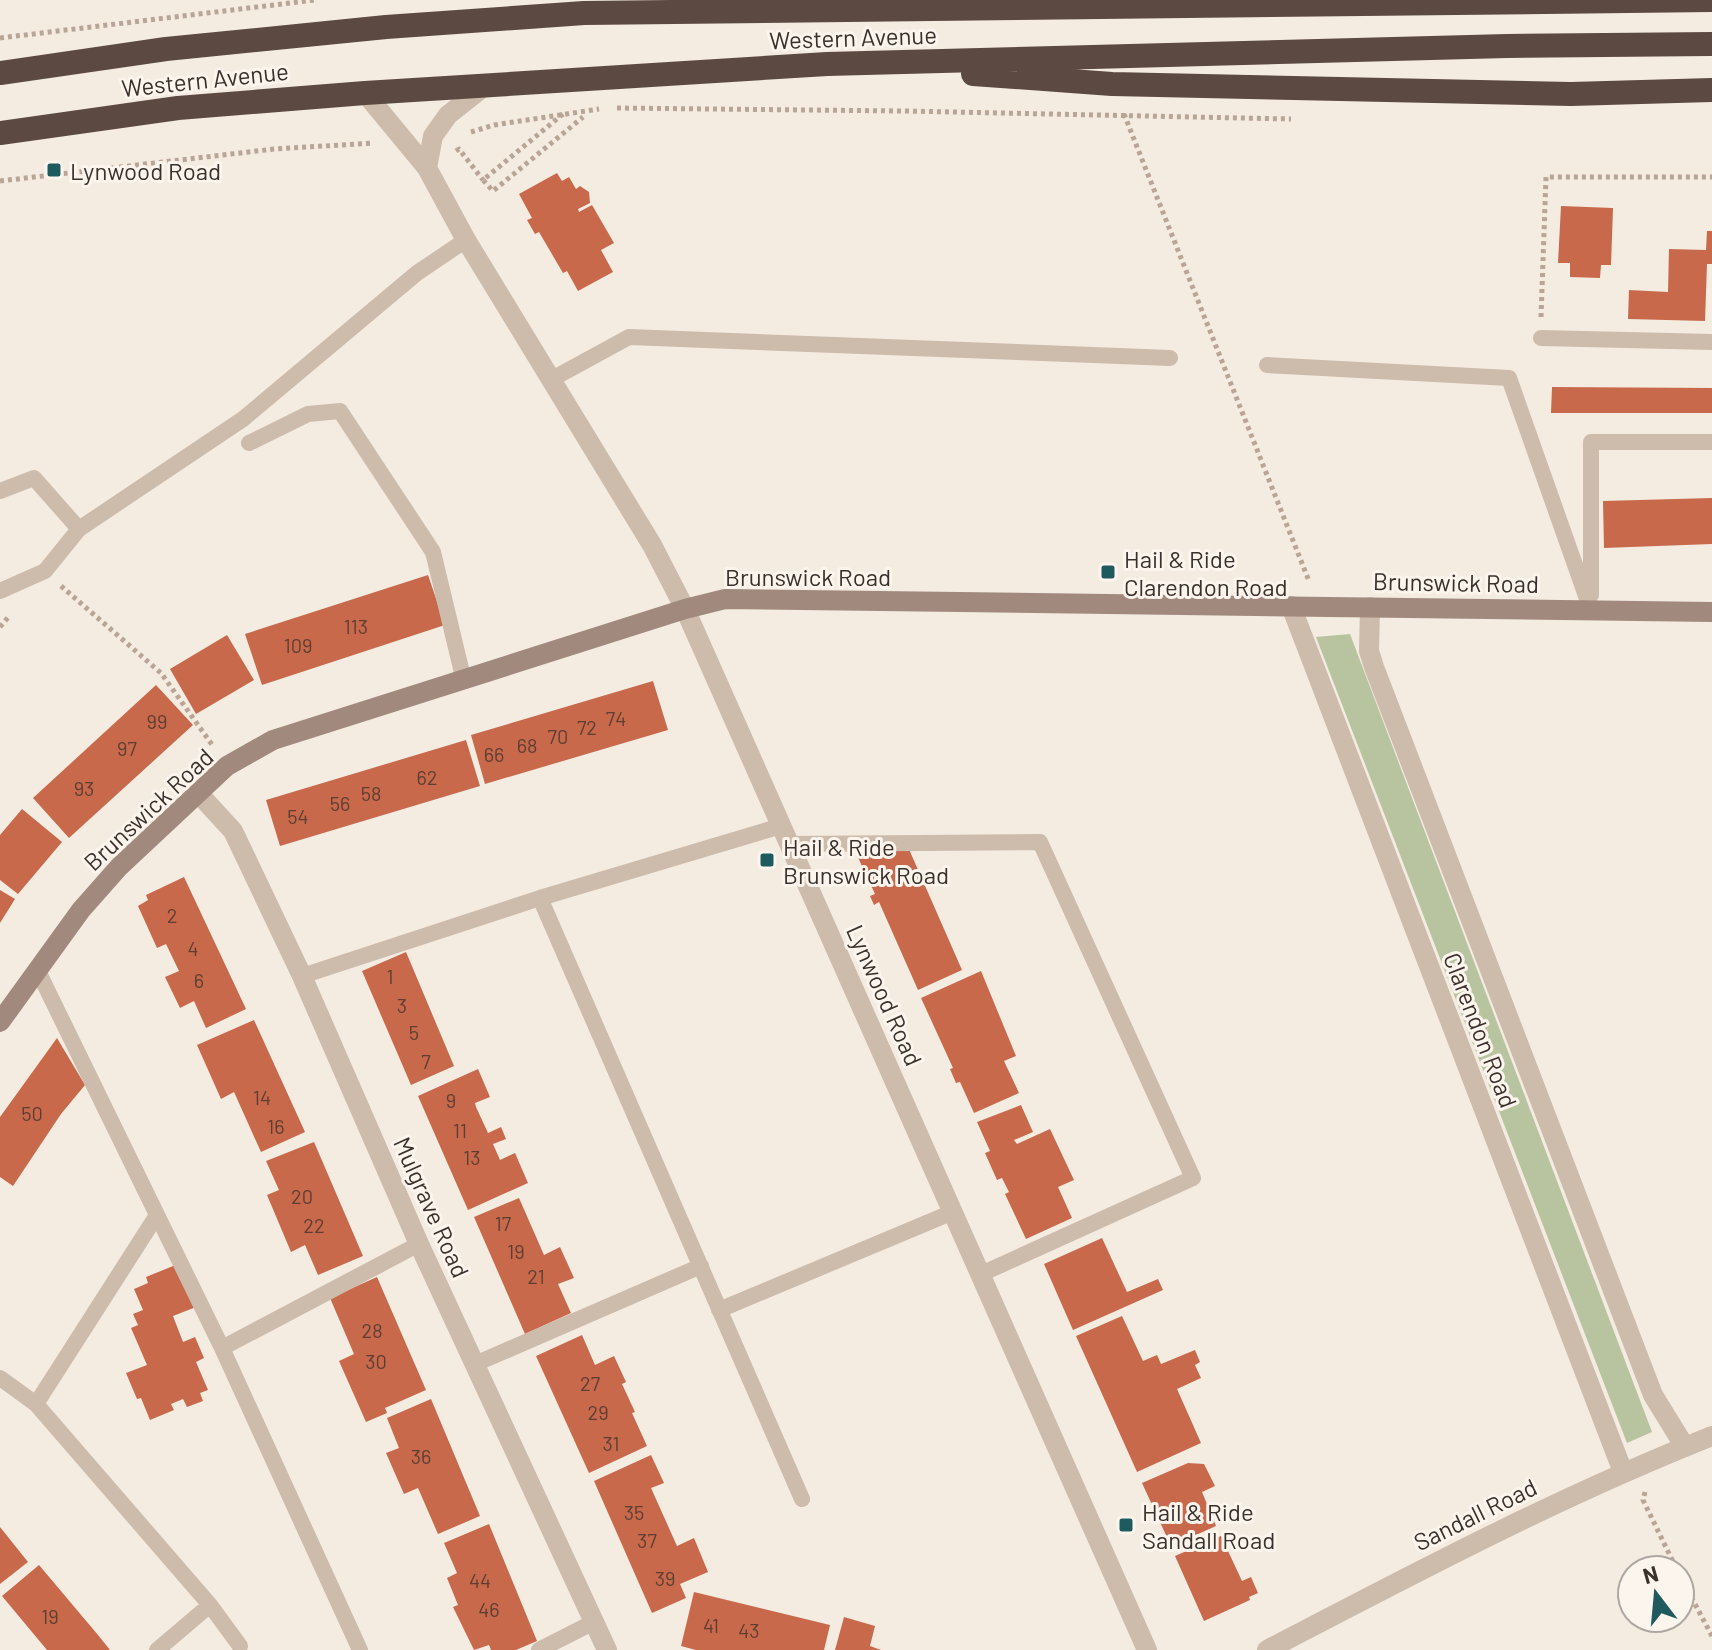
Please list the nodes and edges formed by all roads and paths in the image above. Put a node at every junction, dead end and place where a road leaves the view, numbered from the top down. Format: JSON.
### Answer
{"nodes":[{"id":1,"x":651,"y":0,"type":"edge"},
{"id":2,"x":1712,"y":0,"type":"edge"},
{"id":3,"x":584,"y":13,"type":"junction"},
{"id":4,"x":1712,"y":44,"type":"edge"},
{"id":5,"x":827,"y":64,"type":"junction"},
{"id":6,"x":0,"y":73,"type":"edge"},
{"id":7,"x":486,"y":85,"type":"junction"},
{"id":8,"x":1712,"y":90,"type":"edge"},
{"id":9,"x":365,"y":93,"type":"junction"},
{"id":10,"x":1125,"y":116,"type":"dead end"},
{"id":11,"x":583,"y":117,"type":"dead end"},
{"id":12,"x":0,"y":133,"type":"edge"},
{"id":13,"x":464,"y":135,"type":"dead end"},
{"id":14,"x":403,"y":141,"type":"junction"},
{"id":15,"x":454,"y":160,"type":"dead end"},
{"id":16,"x":427,"y":168,"type":"junction"},
{"id":17,"x":1712,"y":177,"type":"edge"},
{"id":18,"x":483,"y":180,"type":"junction"},
{"id":19,"x":0,"y":181,"type":"edge"},
{"id":20,"x":466,"y":240,"type":"junction"},
{"id":21,"x":1541,"y":338,"type":"joint"},
{"id":22,"x":1712,"y":342,"type":"edge"},
{"id":23,"x":1170,"y":358,"type":"dead end"},
{"id":24,"x":1267,"y":365,"type":"dead end"},
{"id":25,"x":552,"y":379,"type":"junction"},
{"id":26,"x":1712,"y":442,"type":"edge"},
{"id":27,"x":249,"y":443,"type":"dead end"},
{"id":28,"x":0,"y":491,"type":"edge"},
{"id":29,"x":79,"y":529,"type":"junction"},
{"id":30,"x":45,"y":571,"type":"junction"},
{"id":31,"x":0,"y":591,"type":"edge"},
{"id":32,"x":1291,"y":606,"type":"junction"},
{"id":33,"x":1319,"y":606,"type":"junction"},
{"id":34,"x":1370,"y":607,"type":"junction"},
{"id":35,"x":685,"y":609,"type":"junction"},
{"id":36,"x":1591,"y":610,"type":"junction"},
{"id":37,"x":1712,"y":612,"type":"edge"},
{"id":38,"x":464,"y":681,"type":"junction"},
{"id":39,"x":227,"y":766,"type":"junction"},
{"id":40,"x":199,"y":794,"type":"junction"},
{"id":41,"x":785,"y":835,"type":"junction"},
{"id":42,"x":540,"y":898,"type":"junction"},
{"id":43,"x":37,"y":969,"type":"junction"},
{"id":44,"x":302,"y":976,"type":"junction"},
{"id":45,"x":0,"y":1022,"type":"edge"},
{"id":46,"x":953,"y":1212,"type":"junction"},
{"id":47,"x":157,"y":1215,"type":"junction"},
{"id":48,"x":419,"y":1244,"type":"junction"},
{"id":49,"x":701,"y":1266,"type":"junction"},
{"id":50,"x":981,"y":1274,"type":"junction"},
{"id":51,"x":719,"y":1310,"type":"junction"},
{"id":52,"x":222,"y":1348,"type":"junction"},
{"id":53,"x":475,"y":1364,"type":"junction"},
{"id":54,"x":0,"y":1378,"type":"edge"},
{"id":55,"x":36,"y":1404,"type":"junction"},
{"id":56,"x":1712,"y":1436,"type":"edge"},
{"id":57,"x":1685,"y":1447,"type":"junction"},
{"id":58,"x":1652,"y":1460,"type":"junction"},
{"id":59,"x":1623,"y":1472,"type":"junction"},
{"id":60,"x":802,"y":1499,"type":"dead end"},
{"id":61,"x":1669,"y":1554,"type":"edge"},
{"id":62,"x":210,"y":1605,"type":"junction"},
{"id":63,"x":1696,"y":1606,"type":"edge"},
{"id":64,"x":594,"y":1622,"type":"junction"},
{"id":65,"x":1712,"y":1636,"type":"edge"},
{"id":66,"x":240,"y":1646,"type":"dead end"},
{"id":67,"x":157,"y":1650,"type":"edge"},
{"id":68,"x":360,"y":1650,"type":"edge"},
{"id":69,"x":539,"y":1650,"type":"edge"},
{"id":70,"x":607,"y":1650,"type":"edge"},
{"id":71,"x":1147,"y":1650,"type":"edge"},
{"id":72,"x":1267,"y":1650,"type":"edge"}],
"edges":[{"from":1,"to":3,"type":"highway"},
{"from":2,"to":3,"type":"highway","name":"Western Avenue"},
{"from":3,"to":6,"type":"highway","name":"Western Avenue"},
{"from":4,"to":5,"type":"highway","name":"Western Avenue"},
{"from":5,"to":7,"type":"highway","name":"Western Avenue"},
{"from":5,"to":8,"type":"highway"},
{"from":7,"to":9,"type":"highway","name":"Western Avenue"},
{"from":7,"to":16,"type":"street"},
{"from":9,"to":12,"type":"highway","name":"Western Avenue"},
{"from":9,"to":14,"type":"street","name":"Lynwood Road"},
{"from":10,"to":33,"type":"path"},
{"from":11,"to":18,"type":"path"},
{"from":13,"to":18,"type":"path"},
{"from":14,"to":16,"type":"street","name":"Lynwood Road"},
{"from":14,"to":19,"type":"path"},
{"from":15,"to":18,"type":"path"},
{"from":16,"to":20,"type":"street","name":"Lynwood Road"},
{"from":17,"to":21,"type":"path"},
{"from":20,"to":25,"type":"street","name":"Lynwood Road"},
{"from":20,"to":29,"type":"lane"},
{"from":21,"to":22,"type":"lane"},
{"from":23,"to":25,"type":"lane"},
{"from":24,"to":36,"type":"lane"},
{"from":25,"to":35,"type":"street","name":"Lynwood Road"},
{"from":26,"to":36,"type":"lane"},
{"from":27,"to":38,"type":"lane"},
{"from":28,"to":29,"type":"lane"},
{"from":29,"to":30,"type":"lane"},
{"from":30,"to":31,"type":"lane"},
{"from":30,"to":39,"type":"path"},
{"from":32,"to":33,"type":"street","name":"Brunswick Road"},
{"from":32,"to":35,"type":"street","name":"Brunswick Road"},
{"from":32,"to":59,"type":"street","name":"Clarendon Road"},
{"from":33,"to":34,"type":"street","name":"Brunswick Road"},
{"from":34,"to":36,"type":"street","name":"Brunswick Road"},
{"from":34,"to":57,"type":"street","name":"Clarendon Road"},
{"from":35,"to":38,"type":"street","name":"Brunswick Road"},
{"from":35,"to":41,"type":"street","name":"Lynwood Road"},
{"from":36,"to":37,"type":"street","name":"Brunswick Road"},
{"from":38,"to":39,"type":"street","name":"Brunswick Road"},
{"from":39,"to":40,"type":"street","name":"Brunswick Road"},
{"from":40,"to":43,"type":"street","name":"Brunswick Road"},
{"from":40,"to":44,"type":"street","name":"Mulgrave Road"},
{"from":41,"to":42,"type":"lane"},
{"from":41,"to":46,"type":"street","name":"Lynwood Road"},
{"from":41,"to":50,"type":"lane"},
{"from":42,"to":44,"type":"lane"},
{"from":42,"to":49,"type":"lane"},
{"from":43,"to":45,"type":"street","name":"Brunswick Road"},
{"from":43,"to":47,"type":"lane"},
{"from":44,"to":48,"type":"street","name":"Mulgrave Road"},
{"from":46,"to":50,"type":"street","name":"Lynwood Road"},
{"from":46,"to":51,"type":"lane"},
{"from":47,"to":52,"type":"lane"},
{"from":47,"to":55,"type":"lane"},
{"from":48,"to":52,"type":"lane"},
{"from":48,"to":53,"type":"street","name":"Mulgrave Road"},
{"from":49,"to":51,"type":"lane"},
{"from":49,"to":53,"type":"lane"},
{"from":50,"to":71,"type":"street","name":"Lynwood Road"},
{"from":51,"to":60,"type":"lane"},
{"from":52,"to":68,"type":"lane"},
{"from":53,"to":64,"type":"street","name":"Mulgrave Road"},
{"from":54,"to":55,"type":"lane"},
{"from":55,"to":62,"type":"lane"},
{"from":56,"to":57,"type":"street","name":"Sandall Road"},
{"from":57,"to":58,"type":"street","name":"Sandall Road"},
{"from":58,"to":59,"type":"street","name":"Sandall Road"},
{"from":58,"to":61,"type":"path"},
{"from":59,"to":72,"type":"street","name":"Sandall Road"},
{"from":62,"to":66,"type":"lane"},
{"from":62,"to":67,"type":"lane"},
{"from":63,"to":65,"type":"path"},
{"from":64,"to":69,"type":"lane"},
{"from":64,"to":70,"type":"street","name":"Mulgrave Road"}]}
